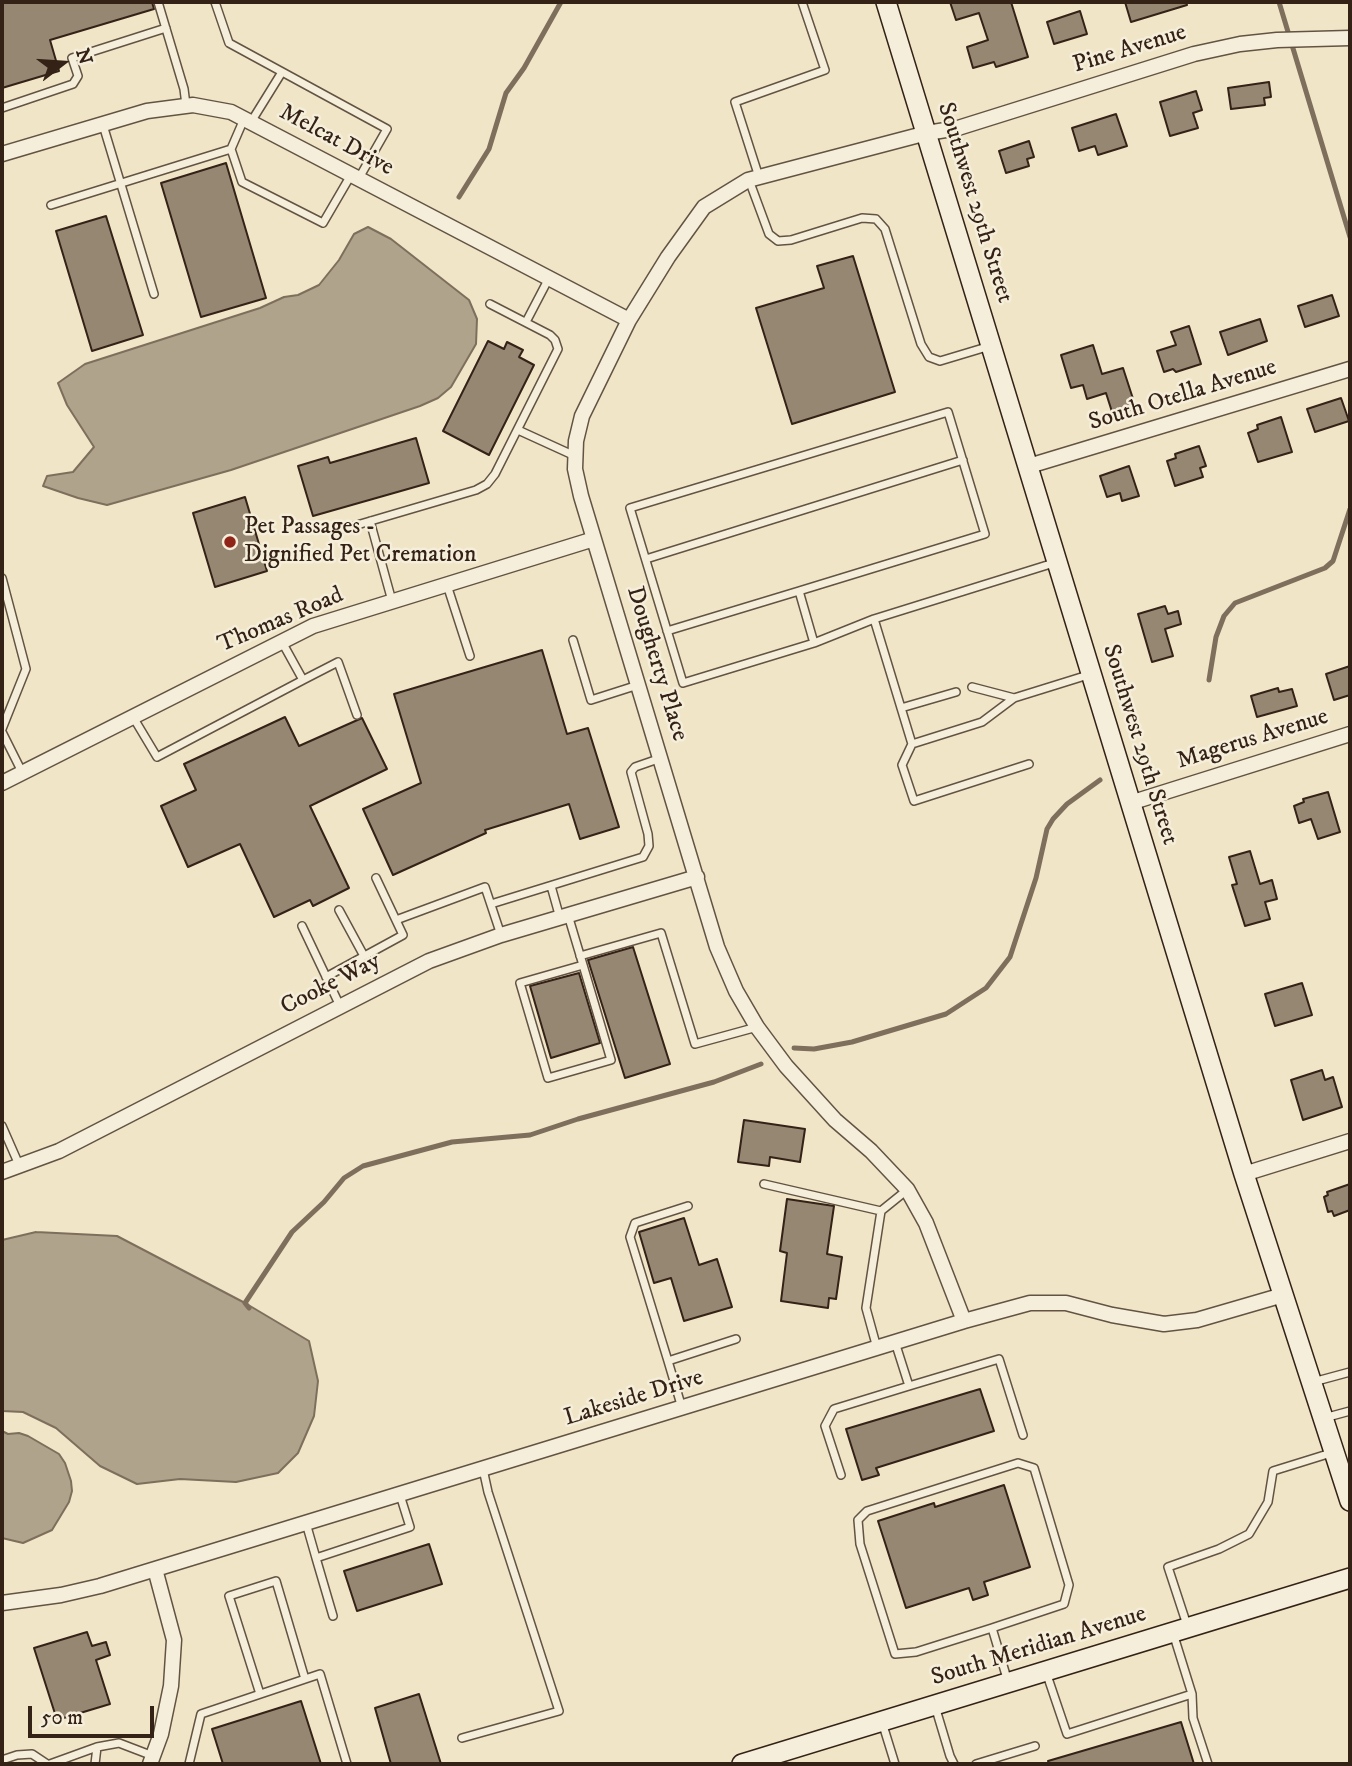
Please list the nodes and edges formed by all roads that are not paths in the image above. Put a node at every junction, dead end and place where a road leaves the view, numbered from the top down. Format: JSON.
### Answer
{"nodes":[{"id":1,"x":158,"y":2,"type":"edge"},
{"id":2,"x":215,"y":2,"type":"edge"},
{"id":3,"x":802,"y":2,"type":"edge"},
{"id":4,"x":886,"y":2,"type":"edge"},
{"id":5,"x":166,"y":28,"type":"junction"},
{"id":6,"x":1350,"y":38,"type":"edge"},
{"id":7,"x":282,"y":72,"type":"junction"},
{"id":8,"x":186,"y":105,"type":"junction"},
{"id":9,"x":2,"y":108,"type":"edge"},
{"id":10,"x":248,"y":120,"type":"junction"},
{"id":11,"x":103,"y":124,"type":"junction"},
{"id":12,"x":927,"y":133,"type":"junction"},
{"id":13,"x":231,"y":149,"type":"junction"},
{"id":14,"x":2,"y":155,"type":"edge"},
{"id":15,"x":355,"y":176,"type":"junction"},
{"id":16,"x":754,"y":178,"type":"junction"},
{"id":17,"x":121,"y":184,"type":"junction"},
{"id":18,"x":51,"y":205,"type":"dead end"},
{"id":19,"x":550,"y":278,"type":"junction"},
{"id":20,"x":154,"y":294,"type":"dead end"},
{"id":21,"x":490,"y":304,"type":"dead end"},
{"id":22,"x":629,"y":320,"type":"junction"},
{"id":23,"x":526,"y":322,"type":"junction"},
{"id":24,"x":992,"y":346,"type":"junction"},
{"id":25,"x":1350,"y":369,"type":"edge"},
{"id":26,"x":518,"y":430,"type":"junction"},
{"id":27,"x":576,"y":457,"type":"junction"},
{"id":28,"x":963,"y":460,"type":"junction"},
{"id":29,"x":1029,"y":466,"type":"junction"},
{"id":30,"x":370,"y":521,"type":"junction"},
{"id":31,"x":340,"y":530,"type":"dead end"},
{"id":32,"x":594,"y":539,"type":"junction"},
{"id":33,"x":646,"y":559,"type":"junction"},
{"id":34,"x":1058,"y":562,"type":"junction"},
{"id":35,"x":2,"y":578,"type":"edge"},
{"id":36,"x":447,"y":585,"type":"junction"},
{"id":37,"x":799,"y":591,"type":"junction"},
{"id":38,"x":392,"y":602,"type":"junction"},
{"id":39,"x":874,"y":619,"type":"junction"},
{"id":40,"x":667,"y":631,"type":"junction"},
{"id":41,"x":282,"y":640,"type":"junction"},
{"id":42,"x":573,"y":640,"type":"dead end"},
{"id":43,"x":814,"y":643,"type":"junction"},
{"id":44,"x":470,"y":656,"type":"dead end"},
{"id":45,"x":1091,"y":674,"type":"junction"},
{"id":46,"x":303,"y":680,"type":"junction"},
{"id":47,"x":638,"y":685,"type":"junction"},
{"id":48,"x":972,"y":687,"type":"dead end"},
{"id":49,"x":956,"y":692,"type":"dead end"},
{"id":50,"x":1014,"y":698,"type":"junction"},
{"id":51,"x":901,"y":708,"type":"junction"},
{"id":52,"x":357,"y":715,"type":"dead end"},
{"id":53,"x":133,"y":716,"type":"junction"},
{"id":54,"x":2,"y":731,"type":"edge"},
{"id":55,"x":1350,"y":734,"type":"edge"},
{"id":56,"x":912,"y":744,"type":"junction"},
{"id":57,"x":661,"y":758,"type":"junction"},
{"id":58,"x":1029,"y":764,"type":"dead end"},
{"id":59,"x":22,"y":772,"type":"junction"},
{"id":60,"x":2,"y":783,"type":"edge"},
{"id":61,"x":1130,"y":803,"type":"junction"},
{"id":62,"x":697,"y":877,"type":"junction"},
{"id":63,"x":376,"y":878,"type":"dead end"},
{"id":64,"x":551,"y":886,"type":"junction"},
{"id":65,"x":491,"y":904,"type":"junction"},
{"id":66,"x":339,"y":910,"type":"dead end"},
{"id":67,"x":564,"y":917,"type":"junction"},
{"id":68,"x":396,"y":920,"type":"junction"},
{"id":69,"x":302,"y":926,"type":"dead end"},
{"id":70,"x":501,"y":935,"type":"junction"},
{"id":71,"x":364,"y":956,"type":"junction"},
{"id":72,"x":580,"y":956,"type":"junction"},
{"id":73,"x":583,"y":965,"type":"junction"},
{"id":74,"x":326,"y":977,"type":"junction"},
{"id":75,"x":340,"y":1006,"type":"junction"},
{"id":76,"x":757,"y":1027,"type":"junction"},
{"id":77,"x":2,"y":1126,"type":"edge"},
{"id":78,"x":1350,"y":1141,"type":"edge"},
{"id":79,"x":20,"y":1167,"type":"junction"},
{"id":80,"x":2,"y":1172,"type":"edge"},
{"id":81,"x":1244,"y":1174,"type":"junction"},
{"id":82,"x":764,"y":1184,"type":"dead end"},
{"id":83,"x":907,"y":1189,"type":"junction"},
{"id":84,"x":688,"y":1206,"type":"dead end"},
{"id":85,"x":881,"y":1211,"type":"junction"},
{"id":86,"x":1283,"y":1295,"type":"junction"},
{"id":87,"x":964,"y":1321,"type":"junction"},
{"id":88,"x":736,"y":1339,"type":"dead end"},
{"id":89,"x":895,"y":1342,"type":"junction"},
{"id":90,"x":877,"y":1348,"type":"junction"},
{"id":91,"x":668,"y":1360,"type":"junction"},
{"id":92,"x":1350,"y":1372,"type":"edge"},
{"id":93,"x":1312,"y":1382,"type":"junction"},
{"id":94,"x":909,"y":1386,"type":"junction"},
{"id":95,"x":682,"y":1408,"type":"junction"},
{"id":96,"x":1350,"y":1411,"type":"edge"},
{"id":97,"x":1324,"y":1418,"type":"junction"},
{"id":98,"x":1023,"y":1435,"type":"dead end"},
{"id":99,"x":1335,"y":1452,"type":"junction"},
{"id":100,"x":483,"y":1468,"type":"junction"},
{"id":101,"x":841,"y":1475,"type":"dead end"},
{"id":102,"x":1347,"y":1476,"type":"edge"},
{"id":103,"x":400,"y":1494,"type":"junction"},
{"id":104,"x":1350,"y":1502,"type":"edge"},
{"id":105,"x":306,"y":1523,"type":"junction"},
{"id":106,"x":316,"y":1558,"type":"junction"},
{"id":107,"x":155,"y":1569,"type":"junction"},
{"id":108,"x":1350,"y":1578,"type":"edge"},
{"id":109,"x":2,"y":1603,"type":"edge"},
{"id":110,"x":333,"y":1616,"type":"dead end"},
{"id":111,"x":992,"y":1628,"type":"junction"},
{"id":112,"x":1181,"y":1630,"type":"junction"},
{"id":113,"x":1045,"y":1671,"type":"junction"},
{"id":114,"x":305,"y":1679,"type":"junction"},
{"id":115,"x":1008,"y":1682,"type":"junction"},
{"id":116,"x":260,"y":1694,"type":"junction"},
{"id":117,"x":1192,"y":1694,"type":"junction"},
{"id":118,"x":934,"y":1705,"type":"junction"},
{"id":119,"x":882,"y":1722,"type":"junction"},
{"id":120,"x":462,"y":1738,"type":"dead end"},
{"id":121,"x":1035,"y":1746,"type":"dead end"},
{"id":122,"x":97,"y":1747,"type":"junction"},
{"id":123,"x":2,"y":1760,"type":"edge"},
{"id":124,"x":151,"y":1760,"type":"edge"},
{"id":125,"x":753,"y":1763,"type":"edge"},
{"id":126,"x":48,"y":1764,"type":"edge"},
{"id":127,"x":95,"y":1764,"type":"edge"},
{"id":128,"x":189,"y":1764,"type":"edge"},
{"id":129,"x":347,"y":1764,"type":"edge"},
{"id":130,"x":895,"y":1764,"type":"edge"},
{"id":131,"x":954,"y":1764,"type":"edge"},
{"id":132,"x":976,"y":1764,"type":"edge"},
{"id":133,"x":1208,"y":1764,"type":"edge"}],
"edges":[{"from":1,"to":5,"type":"lane"},
{"from":2,"to":7,"type":"lane"},
{"from":3,"to":16,"type":"lane"},
{"from":4,"to":12,"type":"street","name":"Southwest 29th Street"},
{"from":5,"to":8,"type":"lane"},
{"from":5,"to":9,"type":"lane"},
{"from":6,"to":12,"type":"street","name":"Pine Avenue"},
{"from":7,"to":10,"type":"lane"},
{"from":7,"to":15,"type":"lane"},
{"from":8,"to":10,"type":"street","name":"Melcat Drive"},
{"from":8,"to":11,"type":"street","name":"Melcat Drive"},
{"from":10,"to":13,"type":"lane"},
{"from":10,"to":15,"type":"street","name":"Melcat Drive"},
{"from":11,"to":14,"type":"street","name":"Melcat Drive"},
{"from":11,"to":17,"type":"lane"},
{"from":12,"to":16,"type":"street","name":"Dougherty Place"},
{"from":12,"to":24,"type":"street","name":"Southwest 29th Street"},
{"from":13,"to":15,"type":"lane"},
{"from":13,"to":17,"type":"lane"},
{"from":15,"to":19,"type":"street","name":"Melcat Drive"},
{"from":16,"to":22,"type":"street","name":"Dougherty Place"},
{"from":16,"to":24,"type":"lane"},
{"from":17,"to":18,"type":"lane"},
{"from":17,"to":20,"type":"lane"},
{"from":19,"to":22,"type":"street","name":"Melcat Drive"},
{"from":19,"to":23,"type":"lane"},
{"from":21,"to":23,"type":"lane"},
{"from":22,"to":27,"type":"street","name":"Dougherty Place"},
{"from":23,"to":26,"type":"lane"},
{"from":24,"to":29,"type":"street","name":"Southwest 29th Street"},
{"from":25,"to":29,"type":"street","name":"South Otella Avenue"},
{"from":26,"to":27,"type":"lane"},
{"from":26,"to":30,"type":"lane"},
{"from":27,"to":32,"type":"street","name":"Dougherty Place"},
{"from":28,"to":33,"type":"lane"},
{"from":28,"to":33,"type":"lane"},
{"from":28,"to":37,"type":"lane"},
{"from":29,"to":34,"type":"street","name":"Southwest 29th Street"},
{"from":30,"to":31,"type":"lane"},
{"from":30,"to":38,"type":"lane"},
{"from":32,"to":36,"type":"street","name":"Thomas Road"},
{"from":32,"to":47,"type":"street","name":"Dougherty Place"},
{"from":33,"to":40,"type":"lane"},
{"from":34,"to":39,"type":"lane"},
{"from":34,"to":45,"type":"street","name":"Southwest 29th Street"},
{"from":35,"to":54,"type":"lane"},
{"from":36,"to":38,"type":"street","name":"Thomas Road"},
{"from":36,"to":44,"type":"lane"},
{"from":37,"to":40,"type":"lane"},
{"from":37,"to":43,"type":"lane"},
{"from":38,"to":41,"type":"street","name":"Thomas Road"},
{"from":39,"to":43,"type":"lane"},
{"from":39,"to":51,"type":"lane"},
{"from":40,"to":43,"type":"lane"},
{"from":41,"to":46,"type":"lane"},
{"from":41,"to":53,"type":"street","name":"Thomas Road"},
{"from":42,"to":47,"type":"lane"},
{"from":45,"to":50,"type":"lane"},
{"from":45,"to":61,"type":"street","name":"Southwest 29th Street"},
{"from":46,"to":52,"type":"lane"},
{"from":46,"to":53,"type":"lane"},
{"from":47,"to":57,"type":"street","name":"Dougherty Place"},
{"from":48,"to":50,"type":"lane"},
{"from":49,"to":51,"type":"lane"},
{"from":50,"to":56,"type":"lane"},
{"from":51,"to":56,"type":"lane"},
{"from":53,"to":59,"type":"street","name":"Thomas Road"},
{"from":54,"to":59,"type":"lane"},
{"from":55,"to":61,"type":"street","name":"Magerus Avenue"},
{"from":56,"to":58,"type":"lane"},
{"from":57,"to":62,"type":"street","name":"Dougherty Place"},
{"from":57,"to":64,"type":"lane"},
{"from":59,"to":60,"type":"street","name":"Thomas Road"},
{"from":61,"to":81,"type":"street","name":"Southwest 29th Street"},
{"from":62,"to":67,"type":"street","name":"Cooke Way"},
{"from":62,"to":76,"type":"street","name":"Dougherty Place"},
{"from":63,"to":68,"type":"lane"},
{"from":64,"to":65,"type":"lane"},
{"from":64,"to":67,"type":"lane"},
{"from":65,"to":68,"type":"lane"},
{"from":65,"to":70,"type":"lane"},
{"from":66,"to":71,"type":"lane"},
{"from":67,"to":70,"type":"street","name":"Cooke Way"},
{"from":67,"to":72,"type":"lane"},
{"from":68,"to":71,"type":"lane"},
{"from":69,"to":74,"type":"lane"},
{"from":70,"to":75,"type":"street","name":"Cooke Way"},
{"from":71,"to":74,"type":"lane"},
{"from":72,"to":73,"type":"lane"},
{"from":72,"to":76,"type":"lane"},
{"from":73,"to":73,"type":"lane"},
{"from":74,"to":75,"type":"lane"},
{"from":75,"to":79,"type":"street","name":"Cooke Way"},
{"from":76,"to":83,"type":"street","name":"Dougherty Place"},
{"from":77,"to":79,"type":"lane"},
{"from":78,"to":81,"type":"street"},
{"from":79,"to":80,"type":"street","name":"Cooke Way"},
{"from":81,"to":86,"type":"street","name":"Southwest 29th Street"},
{"from":82,"to":85,"type":"lane"},
{"from":83,"to":85,"type":"lane"},
{"from":83,"to":87,"type":"street","name":"Dougherty Place"},
{"from":84,"to":91,"type":"lane"},
{"from":85,"to":90,"type":"lane"},
{"from":86,"to":87,"type":"street","name":"Lakeside Drive"},
{"from":86,"to":93,"type":"street","name":"Southwest 29th Street"},
{"from":87,"to":89,"type":"street","name":"Lakeside Drive"},
{"from":88,"to":91,"type":"lane"},
{"from":89,"to":90,"type":"street","name":"Lakeside Drive"},
{"from":89,"to":94,"type":"lane"},
{"from":90,"to":95,"type":"street","name":"Lakeside Drive"},
{"from":91,"to":95,"type":"lane"},
{"from":92,"to":93,"type":"lane"},
{"from":93,"to":97,"type":"street","name":"Southwest 29th Street"},
{"from":94,"to":98,"type":"lane"},
{"from":94,"to":101,"type":"lane"},
{"from":95,"to":100,"type":"street","name":"Lakeside Drive"},
{"from":96,"to":97,"type":"lane"},
{"from":97,"to":99,"type":"street","name":"Southwest 29th Street"},
{"from":99,"to":102,"type":"street","name":"Southwest 29th Street"},
{"from":99,"to":112,"type":"lane"},
{"from":100,"to":103,"type":"street","name":"Lakeside Drive"},
{"from":100,"to":120,"type":"lane"},
{"from":102,"to":104,"type":"street","name":"Southwest 29th Street"},
{"from":103,"to":105,"type":"street","name":"Lakeside Drive"},
{"from":103,"to":106,"type":"lane"},
{"from":105,"to":106,"type":"lane"},
{"from":105,"to":107,"type":"street","name":"Lakeside Drive"},
{"from":106,"to":110,"type":"lane"},
{"from":107,"to":109,"type":"street","name":"Lakeside Drive"},
{"from":107,"to":124,"type":"street"},
{"from":108,"to":112,"type":"street","name":"South Meridian Avenue"},
{"from":111,"to":111,"type":"lane"},
{"from":111,"to":115,"type":"lane"},
{"from":112,"to":113,"type":"street","name":"South Meridian Avenue"},
{"from":112,"to":117,"type":"lane"},
{"from":113,"to":115,"type":"street","name":"South Meridian Avenue"},
{"from":113,"to":117,"type":"lane"},
{"from":114,"to":116,"type":"lane"},
{"from":114,"to":116,"type":"lane"},
{"from":114,"to":129,"type":"lane"},
{"from":115,"to":118,"type":"street","name":"South Meridian Avenue"},
{"from":116,"to":128,"type":"lane"},
{"from":117,"to":133,"type":"lane"},
{"from":118,"to":119,"type":"street","name":"South Meridian Avenue"},
{"from":118,"to":131,"type":"lane"},
{"from":119,"to":125,"type":"street","name":"South Meridian Avenue"},
{"from":119,"to":130,"type":"lane"},
{"from":121,"to":132,"type":"lane"},
{"from":122,"to":124,"type":"lane"},
{"from":122,"to":126,"type":"lane"},
{"from":122,"to":127,"type":"lane"},
{"from":123,"to":126,"type":"lane"}]}
